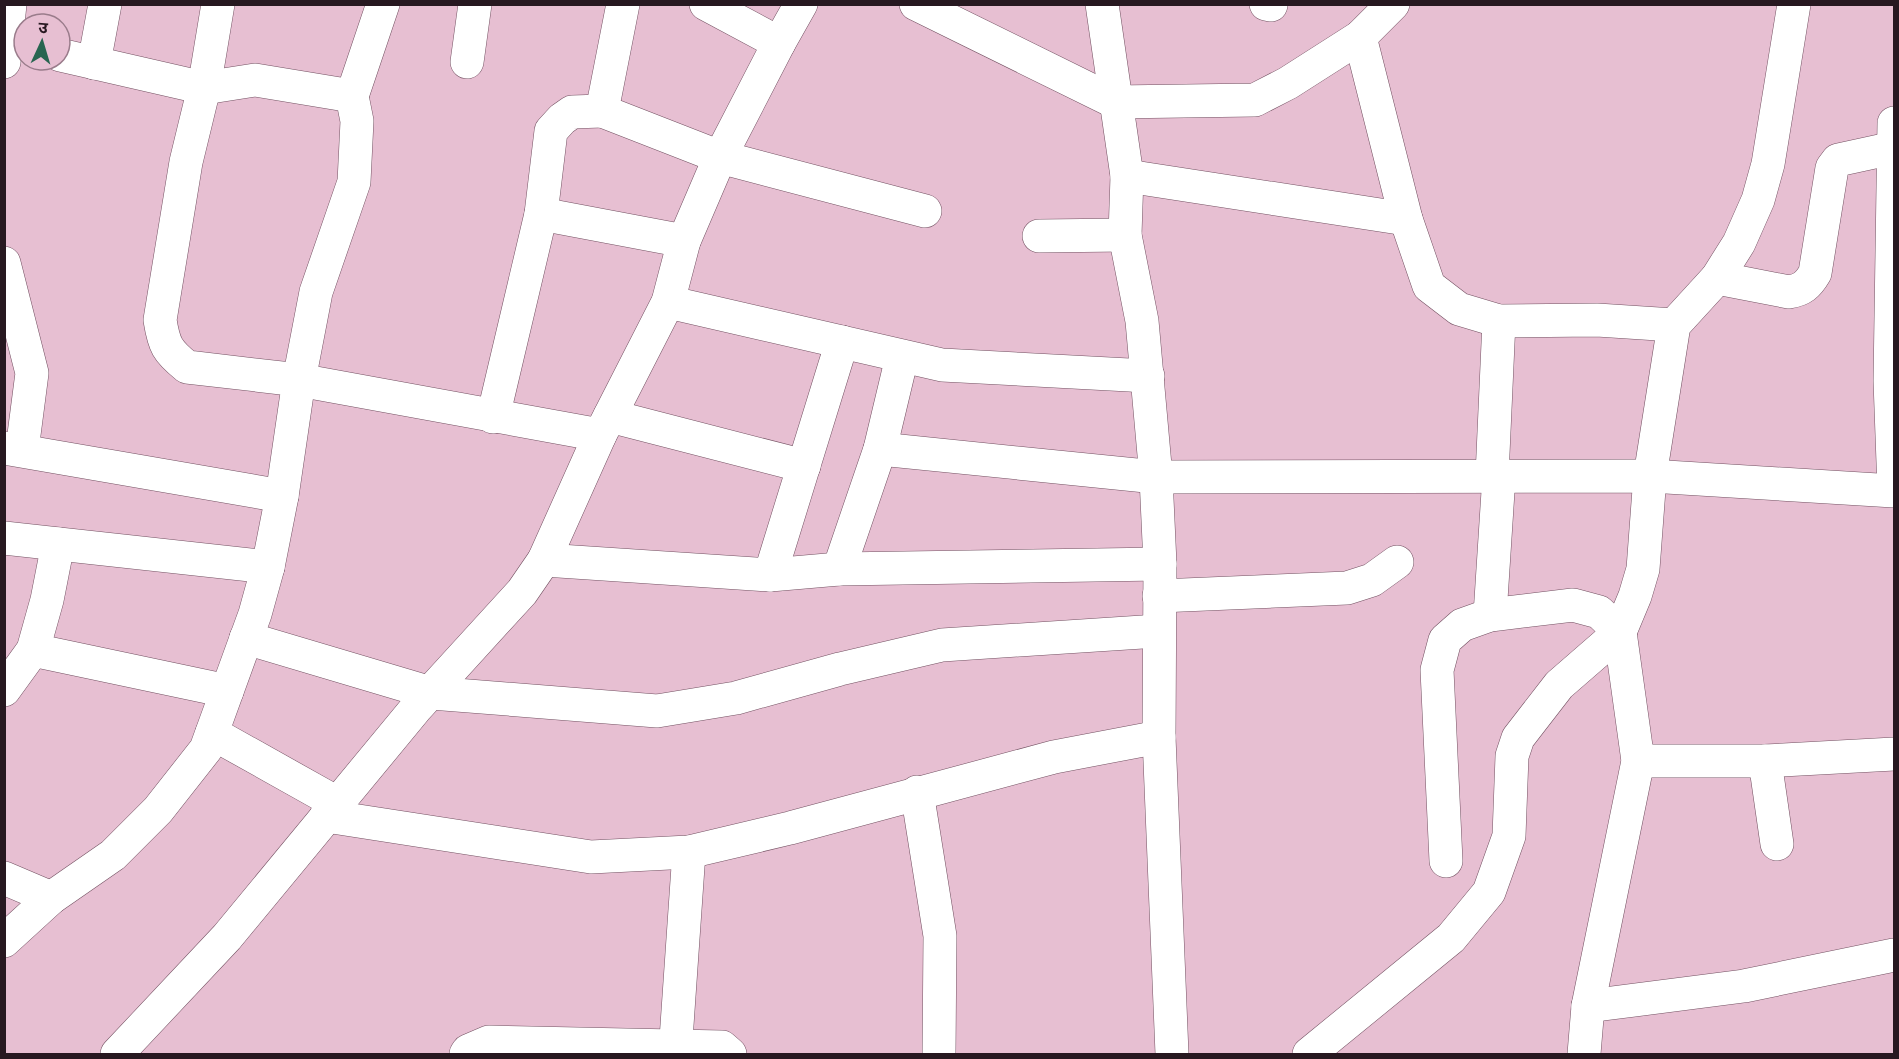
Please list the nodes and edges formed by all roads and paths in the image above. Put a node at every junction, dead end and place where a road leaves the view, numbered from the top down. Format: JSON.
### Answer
{"nodes":[{"id":1,"x":10,"y":4,"type":"edge"},
{"id":2,"x":105,"y":4,"type":"edge"},
{"id":3,"x":218,"y":4,"type":"edge"},
{"id":4,"x":382,"y":4,"type":"edge"},
{"id":5,"x":475,"y":4,"type":"edge"},
{"id":6,"x":623,"y":4,"type":"edge"},
{"id":7,"x":706,"y":4,"type":"edge"},
{"id":8,"x":801,"y":4,"type":"edge"},
{"id":9,"x":916,"y":4,"type":"edge"},
{"id":10,"x":1077,"y":4,"type":"edge"},
{"id":11,"x":1266,"y":4,"type":"edge"},
{"id":12,"x":1392,"y":4,"type":"edge"},
{"id":13,"x":1794,"y":4,"type":"edge"},
{"id":14,"x":1271,"y":5,"type":"edge"},
{"id":15,"x":1103,"y":13,"type":"edge"},
{"id":16,"x":1360,"y":37,"type":"junction"},
{"id":17,"x":779,"y":43,"type":"junction"},
{"id":18,"x":10,"y":48,"type":"edge"},
{"id":19,"x":72,"y":58,"type":"edge"},
{"id":20,"x":467,"y":62,"type":"dead end"},
{"id":21,"x":94,"y":63,"type":"junction"},
{"id":22,"x":204,"y":88,"type":"junction"},
{"id":23,"x":352,"y":96,"type":"junction"},
{"id":24,"x":1115,"y":102,"type":"junction"},
{"id":25,"x":602,"y":111,"type":"junction"},
{"id":26,"x":1894,"y":136,"type":"edge"},
{"id":27,"x":720,"y":157,"type":"junction"},
{"id":28,"x":1127,"y":176,"type":"junction"},
{"id":29,"x":925,"y":211,"type":"dead end"},
{"id":30,"x":542,"y":214,"type":"junction"},
{"id":31,"x":1406,"y":219,"type":"junction"},
{"id":32,"x":1039,"y":236,"type":"dead end"},
{"id":33,"x":1125,"y":236,"type":"junction"},
{"id":34,"x":684,"y":241,"type":"junction"},
{"id":35,"x":1893,"y":256,"type":"edge"},
{"id":36,"x":4,"y":263,"type":"edge"},
{"id":37,"x":1717,"y":278,"type":"junction"},
{"id":38,"x":668,"y":302,"type":"junction"},
{"id":39,"x":1499,"y":321,"type":"junction"},
{"id":40,"x":1674,"y":325,"type":"junction"},
{"id":41,"x":842,"y":342,"type":"junction"},
{"id":42,"x":902,"y":357,"type":"junction"},
{"id":43,"x":1148,"y":376,"type":"junction"},
{"id":44,"x":299,"y":380,"type":"junction"},
{"id":45,"x":493,"y":417,"type":"junction"},
{"id":46,"x":605,"y":425,"type":"junction"},
{"id":47,"x":13,"y":449,"type":"edge"},
{"id":48,"x":880,"y":449,"type":"junction"},
{"id":49,"x":804,"y":466,"type":"junction"},
{"id":50,"x":1496,"y":476,"type":"junction"},
{"id":51,"x":1650,"y":476,"type":"junction"},
{"id":52,"x":1156,"y":477,"type":"junction"},
{"id":53,"x":1894,"y":491,"type":"edge"},
{"id":54,"x":282,"y":496,"type":"junction"},
{"id":55,"x":4,"y":538,"type":"edge"},
{"id":56,"x":58,"y":544,"type":"junction"},
{"id":57,"x":544,"y":560,"type":"junction"},
{"id":58,"x":1397,"y":562,"type":"dead end"},
{"id":59,"x":268,"y":567,"type":"junction"},
{"id":60,"x":839,"y":568,"type":"junction"},
{"id":61,"x":770,"y":575,"type":"junction"},
{"id":62,"x":1160,"y":580,"type":"junction"},
{"id":63,"x":1490,"y":615,"type":"junction"},
{"id":64,"x":1158,"y":631,"type":"junction"},
{"id":65,"x":1620,"y":632,"type":"junction"},
{"id":66,"x":246,"y":638,"type":"junction"},
{"id":67,"x":33,"y":650,"type":"junction"},
{"id":68,"x":4,"y":690,"type":"edge"},
{"id":69,"x":227,"y":691,"type":"junction"},
{"id":70,"x":431,"y":693,"type":"junction"},
{"id":71,"x":212,"y":733,"type":"junction"},
{"id":72,"x":1159,"y":737,"type":"junction"},
{"id":73,"x":1894,"y":754,"type":"edge"},
{"id":74,"x":1638,"y":761,"type":"junction"},
{"id":75,"x":1765,"y":761,"type":"junction"},
{"id":76,"x":917,"y":792,"type":"junction"},
{"id":77,"x":331,"y":810,"type":"junction"},
{"id":78,"x":1777,"y":844,"type":"dead end"},
{"id":79,"x":689,"y":852,"type":"junction"},
{"id":80,"x":1446,"y":861,"type":"dead end"},
{"id":81,"x":4,"y":878,"type":"edge"},
{"id":82,"x":51,"y":898,"type":"junction"},
{"id":83,"x":4,"y":941,"type":"edge"},
{"id":84,"x":1894,"y":955,"type":"edge"},
{"id":85,"x":1588,"y":1006,"type":"junction"},
{"id":86,"x":676,"y":1050,"type":"edge"},
{"id":87,"x":117,"y":1054,"type":"edge"},
{"id":88,"x":466,"y":1054,"type":"edge"},
{"id":89,"x":730,"y":1054,"type":"edge"},
{"id":90,"x":939,"y":1054,"type":"edge"},
{"id":91,"x":1172,"y":1054,"type":"edge"},
{"id":92,"x":1308,"y":1054,"type":"edge"},
{"id":93,"x":1584,"y":1054,"type":"edge"}],
"edges":[{"from":1,"to":18,"type":"street"},
{"from":2,"to":21,"type":"street"},
{"from":3,"to":22,"type":"street"},
{"from":4,"to":23,"type":"street"},
{"from":5,"to":20,"type":"street"},
{"from":6,"to":25,"type":"street"},
{"from":7,"to":17,"type":"street"},
{"from":8,"to":17,"type":"street"},
{"from":9,"to":24,"type":"street"},
{"from":10,"to":15,"type":"street"},
{"from":11,"to":14,"type":"street"},
{"from":12,"to":16,"type":"street"},
{"from":13,"to":37,"type":"street"},
{"from":15,"to":24,"type":"street"},
{"from":16,"to":24,"type":"street"},
{"from":16,"to":31,"type":"street"},
{"from":17,"to":27,"type":"street"},
{"from":19,"to":21,"type":"street"},
{"from":21,"to":22,"type":"street"},
{"from":22,"to":23,"type":"street"},
{"from":22,"to":44,"type":"street"},
{"from":23,"to":44,"type":"street"},
{"from":24,"to":28,"type":"street"},
{"from":25,"to":27,"type":"street"},
{"from":25,"to":30,"type":"street"},
{"from":26,"to":35,"type":"street"},
{"from":26,"to":37,"type":"street"},
{"from":27,"to":29,"type":"street"},
{"from":27,"to":34,"type":"street"},
{"from":28,"to":31,"type":"street"},
{"from":28,"to":33,"type":"street"},
{"from":30,"to":34,"type":"street"},
{"from":30,"to":45,"type":"street"},
{"from":31,"to":39,"type":"street"},
{"from":32,"to":33,"type":"street"},
{"from":33,"to":43,"type":"street"},
{"from":34,"to":38,"type":"street"},
{"from":35,"to":53,"type":"street"},
{"from":36,"to":47,"type":"street"},
{"from":37,"to":40,"type":"street"},
{"from":38,"to":41,"type":"street"},
{"from":38,"to":46,"type":"street"},
{"from":39,"to":40,"type":"street"},
{"from":39,"to":50,"type":"street"},
{"from":40,"to":51,"type":"street"},
{"from":41,"to":42,"type":"street"},
{"from":41,"to":49,"type":"street"},
{"from":42,"to":43,"type":"street"},
{"from":42,"to":48,"type":"street"},
{"from":43,"to":52,"type":"street"},
{"from":44,"to":45,"type":"street"},
{"from":44,"to":54,"type":"street"},
{"from":45,"to":46,"type":"street"},
{"from":46,"to":49,"type":"street"},
{"from":46,"to":57,"type":"street"},
{"from":47,"to":54,"type":"street"},
{"from":48,"to":52,"type":"street"},
{"from":48,"to":60,"type":"street"},
{"from":49,"to":61,"type":"street"},
{"from":50,"to":51,"type":"street"},
{"from":50,"to":52,"type":"street"},
{"from":50,"to":63,"type":"street"},
{"from":51,"to":53,"type":"street"},
{"from":51,"to":65,"type":"street"},
{"from":52,"to":62,"type":"street"},
{"from":54,"to":59,"type":"street"},
{"from":55,"to":56,"type":"street"},
{"from":56,"to":59,"type":"street"},
{"from":56,"to":67,"type":"street"},
{"from":57,"to":61,"type":"street"},
{"from":57,"to":70,"type":"street"},
{"from":58,"to":62,"type":"street"},
{"from":59,"to":66,"type":"street"},
{"from":60,"to":61,"type":"street"},
{"from":60,"to":62,"type":"street"},
{"from":62,"to":64,"type":"street"},
{"from":63,"to":65,"type":"street"},
{"from":63,"to":80,"type":"street"},
{"from":64,"to":70,"type":"street"},
{"from":64,"to":72,"type":"street"},
{"from":65,"to":74,"type":"street"},
{"from":65,"to":92,"type":"street"},
{"from":66,"to":69,"type":"street"},
{"from":66,"to":70,"type":"street"},
{"from":67,"to":68,"type":"street"},
{"from":67,"to":69,"type":"street"},
{"from":69,"to":71,"type":"street"},
{"from":70,"to":77,"type":"street"},
{"from":71,"to":77,"type":"street"},
{"from":71,"to":82,"type":"street"},
{"from":72,"to":76,"type":"street"},
{"from":72,"to":91,"type":"street"},
{"from":73,"to":75,"type":"street"},
{"from":74,"to":75,"type":"street"},
{"from":74,"to":85,"type":"street"},
{"from":75,"to":78,"type":"street"},
{"from":76,"to":79,"type":"street"},
{"from":76,"to":90,"type":"street"},
{"from":77,"to":79,"type":"street"},
{"from":77,"to":87,"type":"street"},
{"from":79,"to":86,"type":"street"},
{"from":81,"to":82,"type":"street"},
{"from":82,"to":83,"type":"street"},
{"from":84,"to":85,"type":"street"},
{"from":85,"to":93,"type":"street"},
{"from":86,"to":88,"type":"street"},
{"from":86,"to":89,"type":"street"}]}
